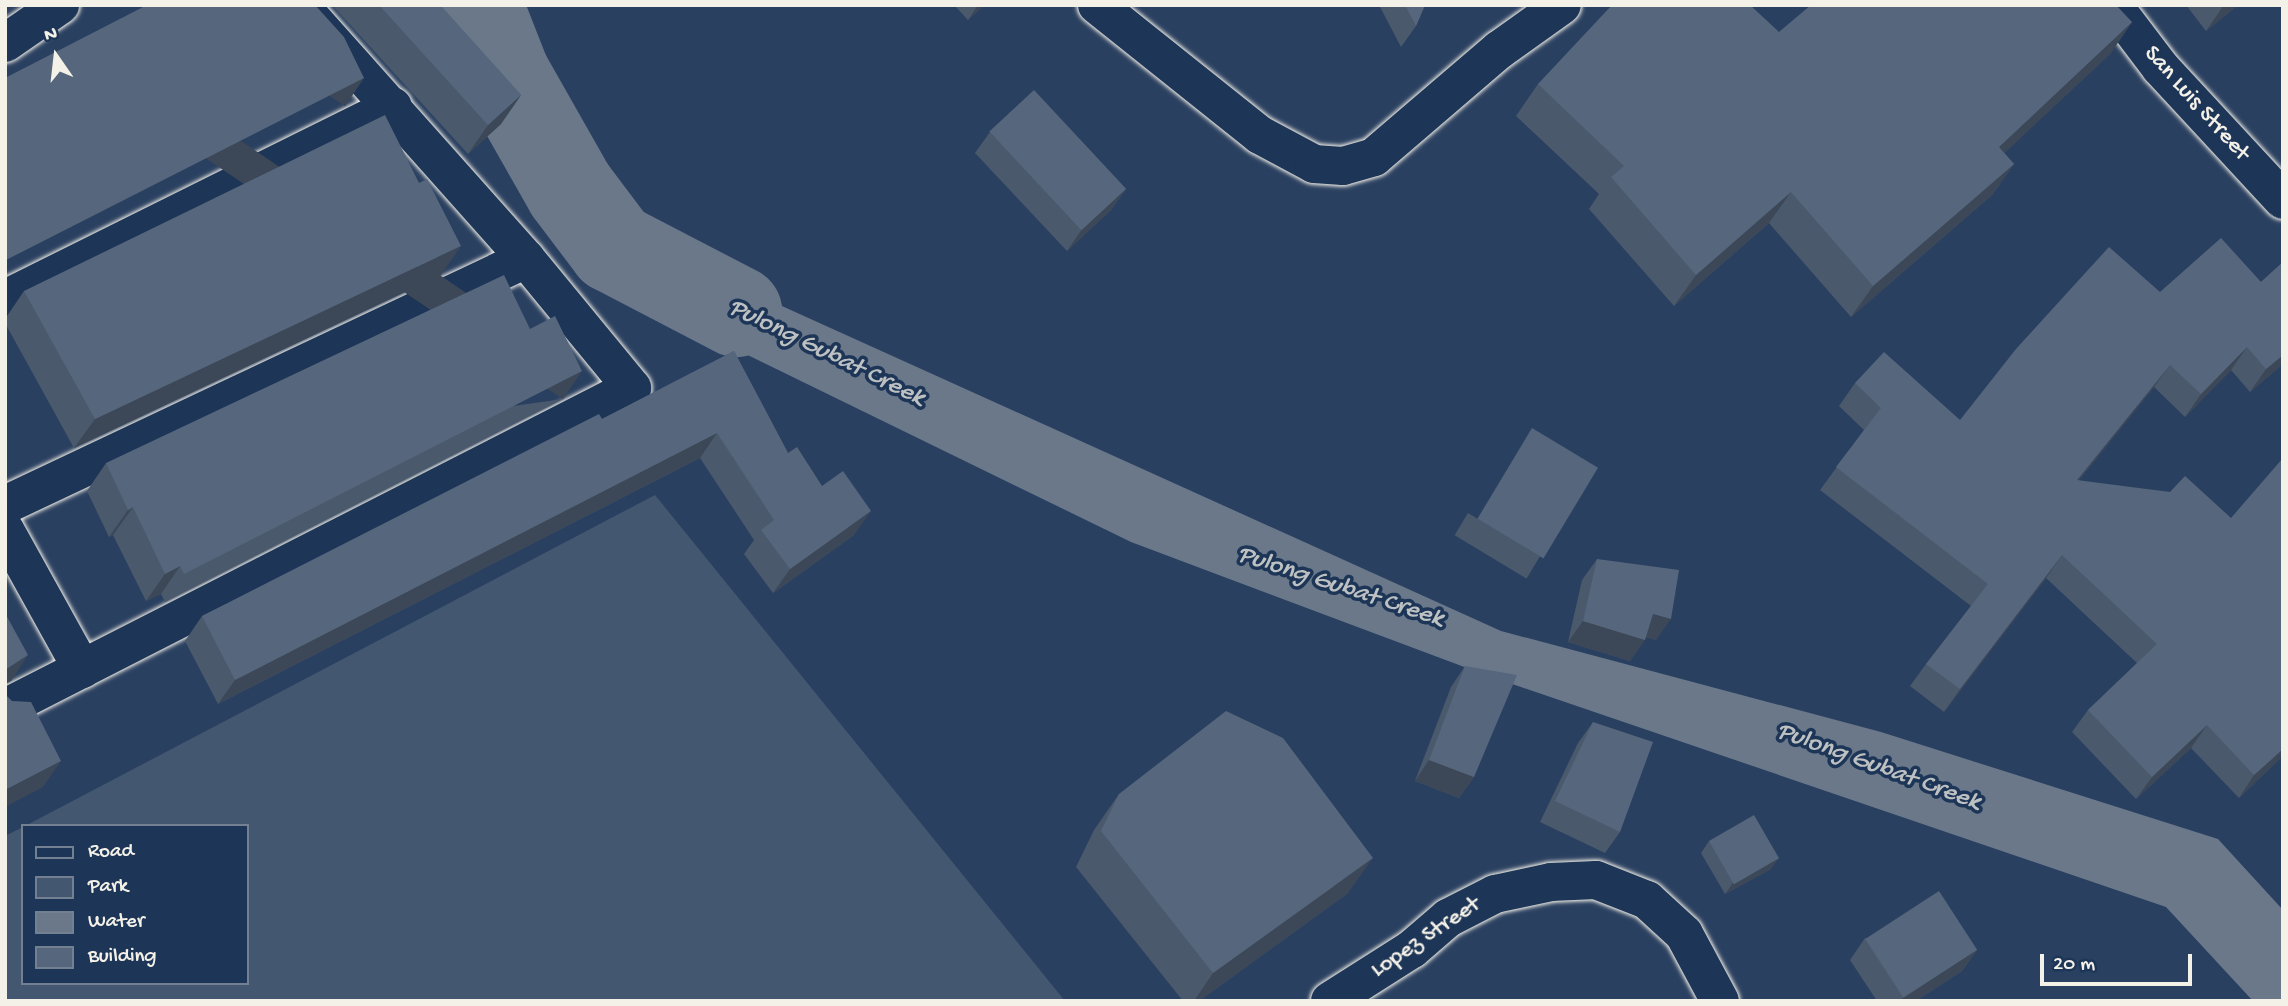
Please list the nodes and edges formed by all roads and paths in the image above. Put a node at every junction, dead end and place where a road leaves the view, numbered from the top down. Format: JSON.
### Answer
{"nodes":[{"id":1,"x":60,"y":5,"type":"edge"},
{"id":2,"x":300,"y":5,"type":"edge"},
{"id":3,"x":1097,"y":5,"type":"edge"},
{"id":4,"x":1562,"y":5,"type":"edge"},
{"id":5,"x":2113,"y":5,"type":"edge"},
{"id":6,"x":5,"y":43,"type":"edge"},
{"id":7,"x":393,"y":106,"type":"junction"},
{"id":8,"x":2283,"y":200,"type":"edge"},
{"id":9,"x":526,"y":258,"type":"junction"},
{"id":10,"x":5,"y":299,"type":"edge"},
{"id":11,"x":5,"y":505,"type":"edge"},
{"id":12,"x":5,"y":530,"type":"edge"},
{"id":13,"x":82,"y":669,"type":"junction"},
{"id":14,"x":5,"y":708,"type":"edge"},
{"id":15,"x":1330,"y":1001,"type":"edge"},
{"id":16,"x":1720,"y":1001,"type":"edge"}],
"edges":[{"from":1,"to":6,"type":"street"},
{"from":2,"to":7,"type":"street"},
{"from":3,"to":4,"type":"street"},
{"from":5,"to":8,"type":"street","name":"San Luis Street"},
{"from":7,"to":9,"type":"street"},
{"from":7,"to":10,"type":"street"},
{"from":9,"to":11,"type":"street"},
{"from":9,"to":13,"type":"street"},
{"from":12,"to":13,"type":"street"},
{"from":13,"to":14,"type":"street"},
{"from":15,"to":16,"type":"street","name":"Lopez Street"}]}
